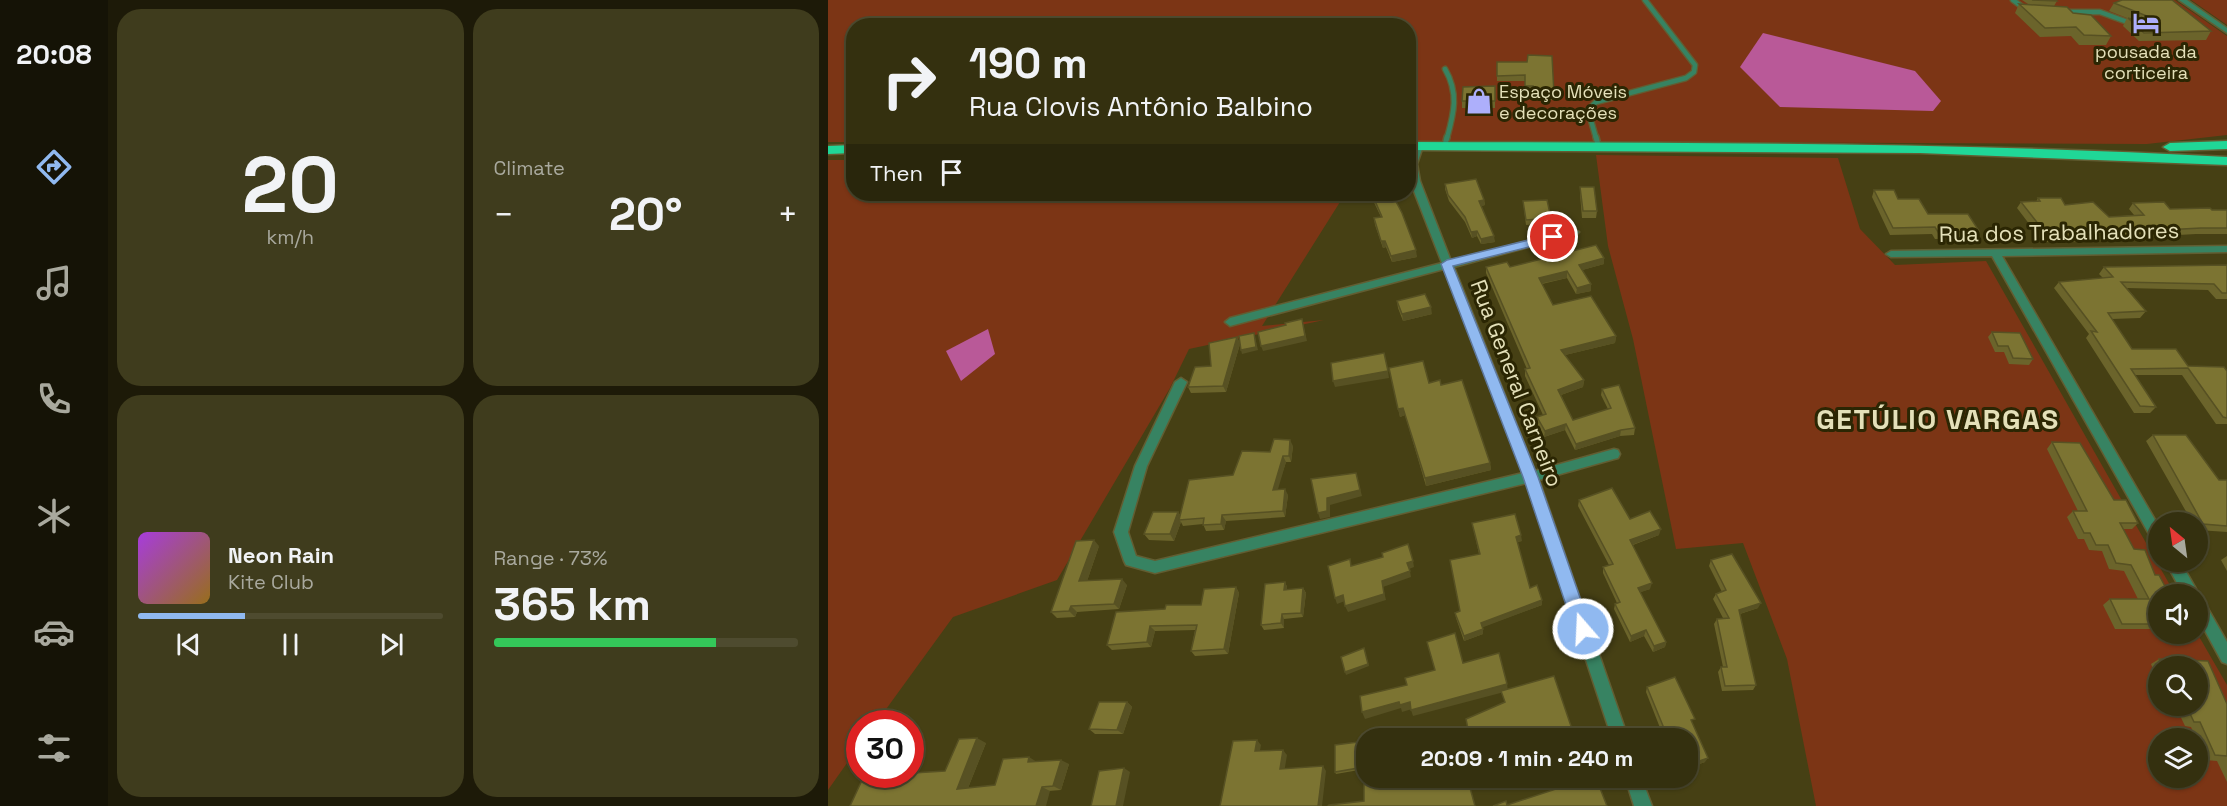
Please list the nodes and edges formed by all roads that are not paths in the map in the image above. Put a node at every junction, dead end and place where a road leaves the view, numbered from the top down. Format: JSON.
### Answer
{"nodes":[{"id":1,"x":1645,"y":0,"type":"edge"},
{"id":2,"x":2013,"y":0,"type":"edge"},
{"id":3,"x":2182,"y":0,"type":"edge"},
{"id":4,"x":2028,"y":10,"type":"edge"},
{"id":5,"x":2058,"y":12,"type":"edge"},
{"id":6,"x":2144,"y":28,"type":"edge"},
{"id":7,"x":2227,"y":31,"type":"edge"},
{"id":8,"x":1445,"y":69,"type":"dead end"},
{"id":9,"x":2227,"y":144,"type":"edge"},
{"id":10,"x":1445,"y":145,"type":"junction"},
{"id":11,"x":1598,"y":145,"type":"junction"},
{"id":12,"x":1416,"y":146,"type":"edge"},
{"id":13,"x":846,"y":149,"type":"edge"},
{"id":14,"x":828,"y":150,"type":"edge"},
{"id":15,"x":2078,"y":152,"type":"junction"},
{"id":16,"x":2227,"y":161,"type":"edge"},
{"id":17,"x":1416,"y":183,"type":"edge"},
{"id":18,"x":1574,"y":232,"type":"dead end"},
{"id":19,"x":2227,"y":249,"type":"edge"},
{"id":20,"x":1891,"y":254,"type":"dead end"},
{"id":21,"x":1996,"y":254,"type":"junction"},
{"id":22,"x":1447,"y":264,"type":"junction"},
{"id":23,"x":1230,"y":322,"type":"dead end"},
{"id":24,"x":1181,"y":382,"type":"dead end"},
{"id":25,"x":1614,"y":454,"type":"dead end"},
{"id":26,"x":1531,"y":477,"type":"junction"},
{"id":27,"x":2148,"y":520,"type":"edge"},
{"id":28,"x":2208,"y":618,"type":"edge"},
{"id":29,"x":2220,"y":633,"type":"edge"},
{"id":30,"x":2227,"y":657,"type":"edge"},
{"id":31,"x":1617,"y":728,"type":"edge"},
{"id":32,"x":1637,"y":788,"type":"edge"},
{"id":33,"x":1643,"y":806,"type":"edge"}],
"edges":[{"from":1,"to":11,"type":"lane"},
{"from":2,"to":4,"type":"lane"},
{"from":3,"to":7,"type":"street"},
{"from":5,"to":6,"type":"lane"},
{"from":8,"to":10,"type":"lane"},
{"from":9,"to":15,"type":"highway"},
{"from":10,"to":11,"type":"highway"},
{"from":10,"to":12,"type":"highway"},
{"from":11,"to":15,"type":"highway"},
{"from":13,"to":14,"type":"highway"},
{"from":15,"to":16,"type":"highway"},
{"from":17,"to":22,"type":"street","name":"Rua General Carneiro"},
{"from":18,"to":22,"type":"street"},
{"from":19,"to":21,"type":"street","name":"Rua dos Trabalhadores"},
{"from":20,"to":21,"type":"street","name":"Rua dos Trabalhadores"},
{"from":21,"to":27,"type":"street"},
{"from":22,"to":23,"type":"street"},
{"from":22,"to":26,"type":"street","name":"Rua General Carneiro"},
{"from":24,"to":26,"type":"street"},
{"from":25,"to":26,"type":"street"},
{"from":26,"to":31,"type":"street","name":"Rua General Carneiro"},
{"from":28,"to":29,"type":"street"},
{"from":29,"to":30,"type":"street"},
{"from":32,"to":33,"type":"street"}]}
